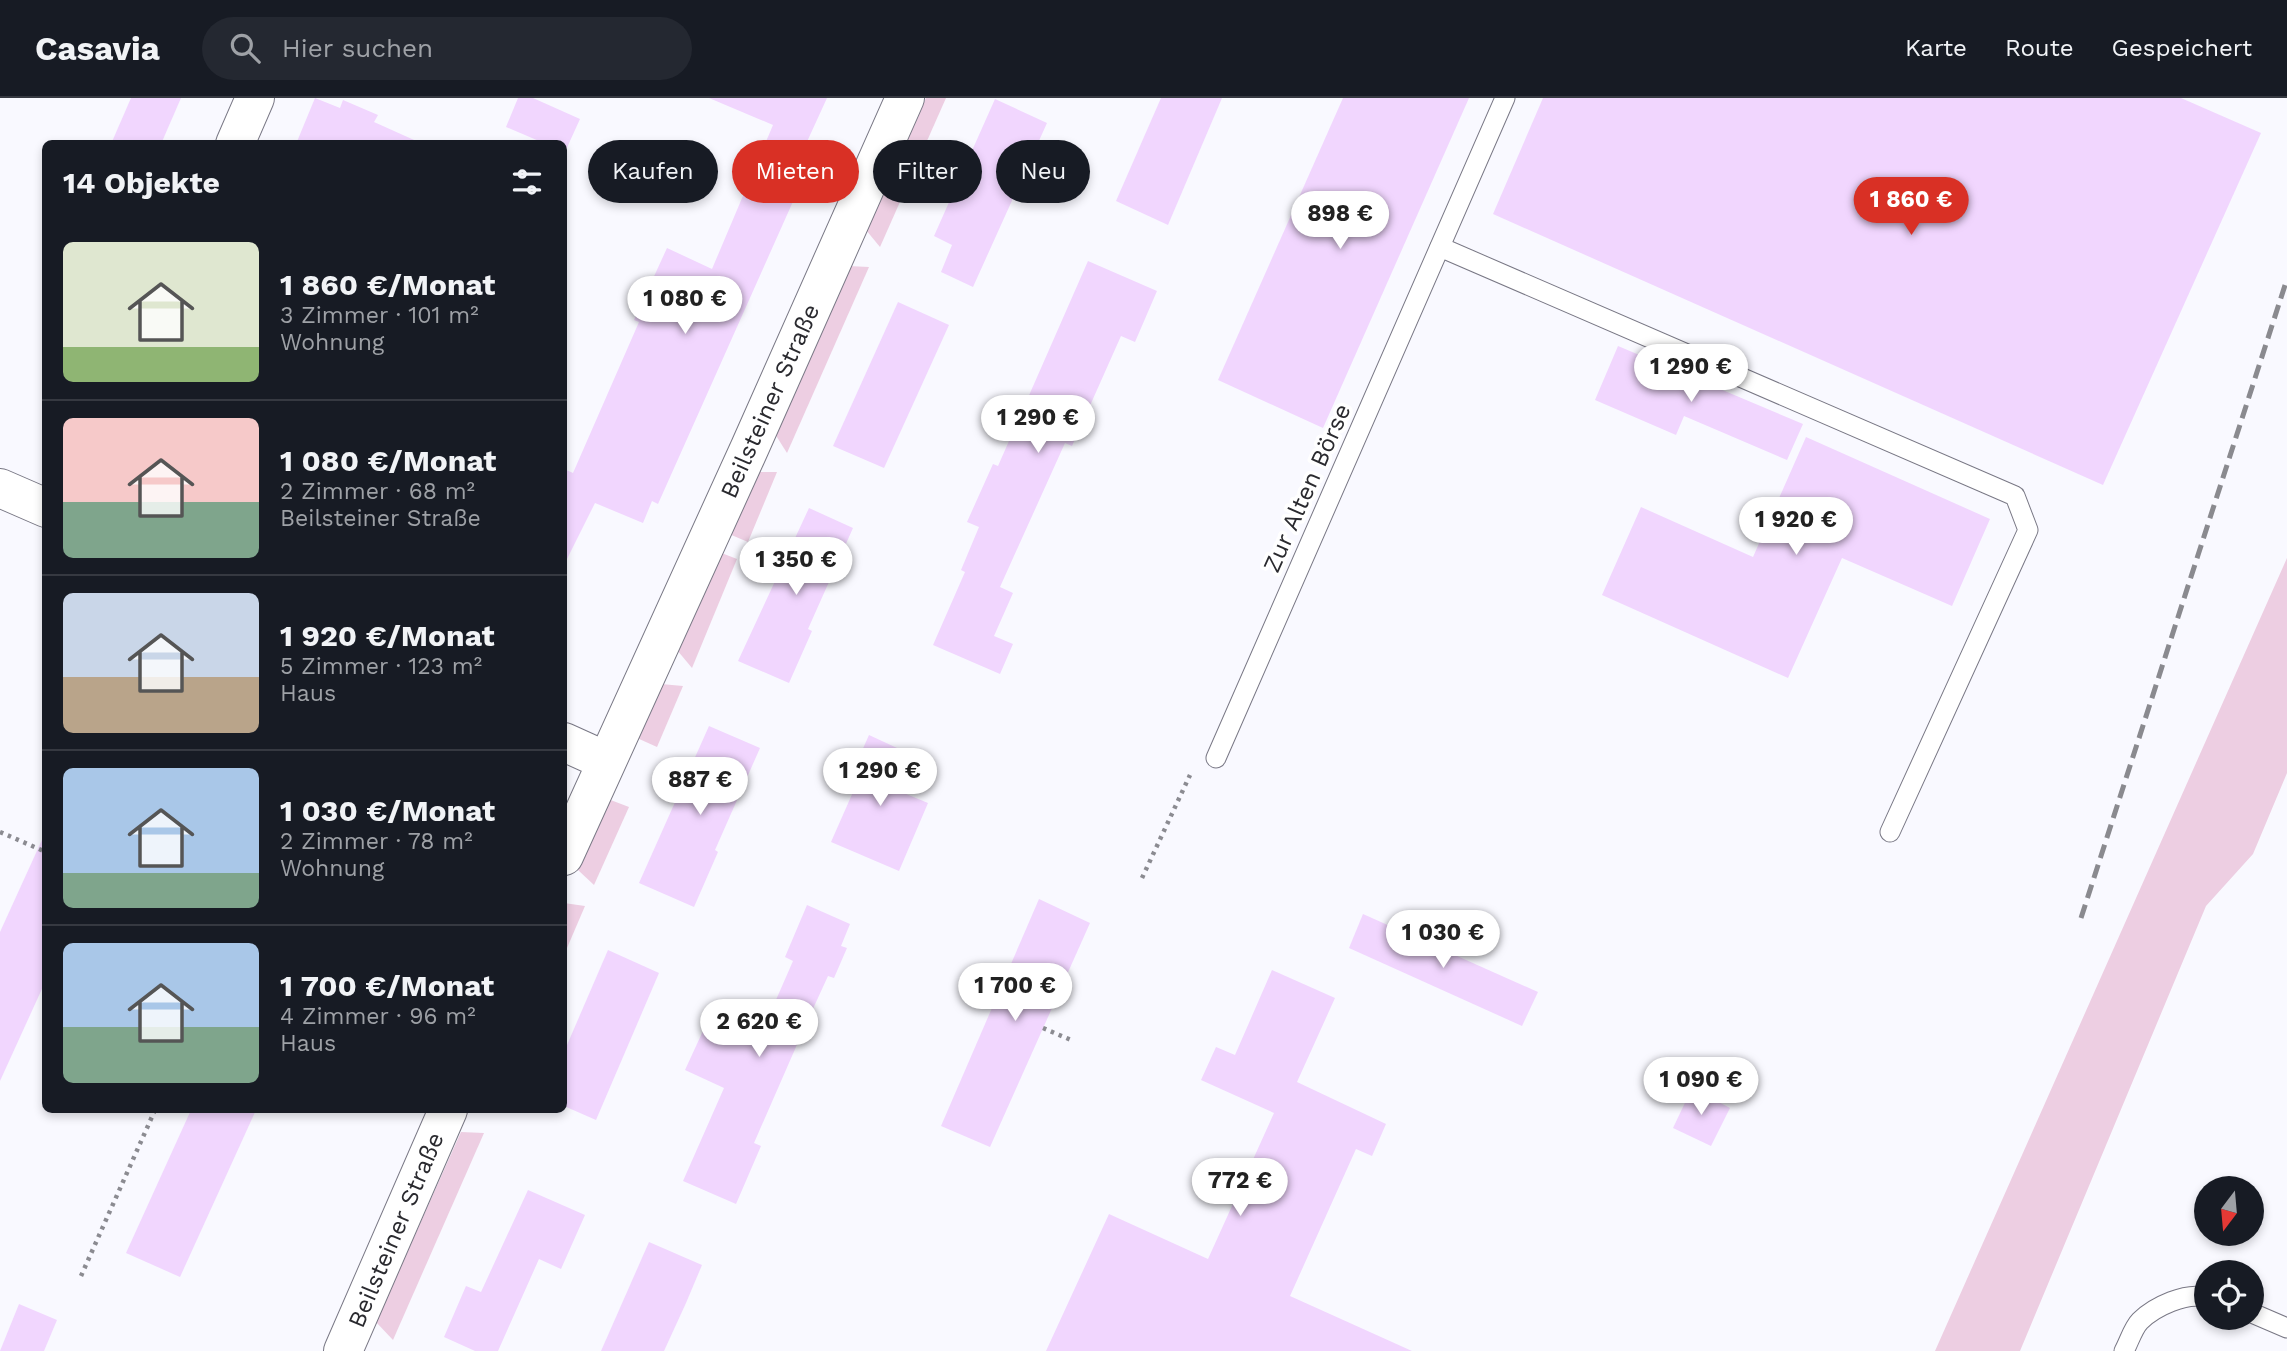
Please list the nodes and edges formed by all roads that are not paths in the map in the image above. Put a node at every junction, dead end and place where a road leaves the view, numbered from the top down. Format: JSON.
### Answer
{"nodes":[{"id":1,"x":255,"y":98,"type":"edge"},
{"id":2,"x":905,"y":98,"type":"edge"},
{"id":3,"x":1504,"y":98,"type":"edge"},
{"id":4,"x":237,"y":140,"type":"edge"},
{"id":5,"x":1440,"y":247,"type":"junction"},
{"id":6,"x":0,"y":488,"type":"edge"},
{"id":7,"x":42,"y":506,"type":"edge"},
{"id":8,"x":567,"y":743,"type":"edge"},
{"id":9,"x":1216,"y":758,"type":"road end"},
{"id":10,"x":606,"y":761,"type":"junction"},
{"id":11,"x":1890,"y":832,"type":"dead end"},
{"id":12,"x":567,"y":849,"type":"edge"},
{"id":13,"x":447,"y":1113,"type":"edge"},
{"id":14,"x":2194,"y":1297,"type":"edge"},
{"id":15,"x":2264,"y":1318,"type":"edge"},
{"id":16,"x":2287,"y":1328,"type":"edge"},
{"id":17,"x":343,"y":1351,"type":"edge"},
{"id":18,"x":2124,"y":1351,"type":"edge"}],
"edges":[{"from":1,"to":4,"type":"street"},
{"from":2,"to":10,"type":"street","name":"Beilsteiner Straße"},
{"from":3,"to":5,"type":"lane","name":"Zur Alten Börse"},
{"from":5,"to":9,"type":"lane","name":"Zur Alten Börse"},
{"from":5,"to":11,"type":"lane"},
{"from":6,"to":7,"type":"street"},
{"from":8,"to":10,"type":"street"},
{"from":10,"to":12,"type":"street","name":"Beilsteiner Straße"},
{"from":13,"to":17,"type":"street","name":"Beilsteiner Straße"},
{"from":14,"to":18,"type":"lane"},
{"from":15,"to":16,"type":"lane"}]}
